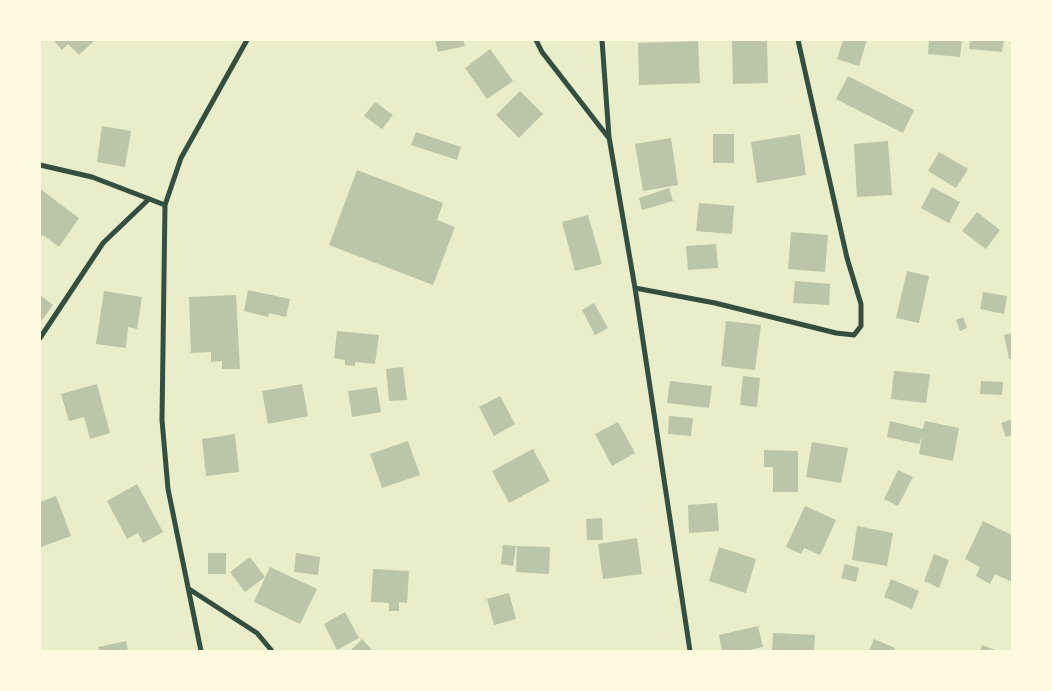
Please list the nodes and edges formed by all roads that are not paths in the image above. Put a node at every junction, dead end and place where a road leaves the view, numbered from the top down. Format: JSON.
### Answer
{"nodes":[{"id":1,"x":247,"y":40,"type":"edge"},
{"id":2,"x":536,"y":40,"type":"edge"},
{"id":3,"x":602,"y":40,"type":"edge"},
{"id":4,"x":798,"y":40,"type":"edge"},
{"id":5,"x":608,"y":137,"type":"junction"},
{"id":6,"x":40,"y":165,"type":"edge"},
{"id":7,"x":149,"y":199,"type":"junction"},
{"id":8,"x":165,"y":205,"type":"junction"},
{"id":9,"x":635,"y":288,"type":"junction"},
{"id":10,"x":40,"y":338,"type":"edge"},
{"id":11,"x":189,"y":589,"type":"junction"},
{"id":12,"x":201,"y":651,"type":"edge"},
{"id":13,"x":272,"y":651,"type":"edge"},
{"id":14,"x":690,"y":651,"type":"edge"}],
"edges":[{"from":1,"to":8,"type":"street"},
{"from":2,"to":5,"type":"street"},
{"from":3,"to":5,"type":"street"},
{"from":4,"to":9,"type":"street"},
{"from":5,"to":9,"type":"street"},
{"from":6,"to":7,"type":"street"},
{"from":7,"to":8,"type":"street"},
{"from":7,"to":10,"type":"street"},
{"from":8,"to":11,"type":"street"},
{"from":9,"to":14,"type":"street"},
{"from":11,"to":12,"type":"street"},
{"from":11,"to":13,"type":"street"}]}
